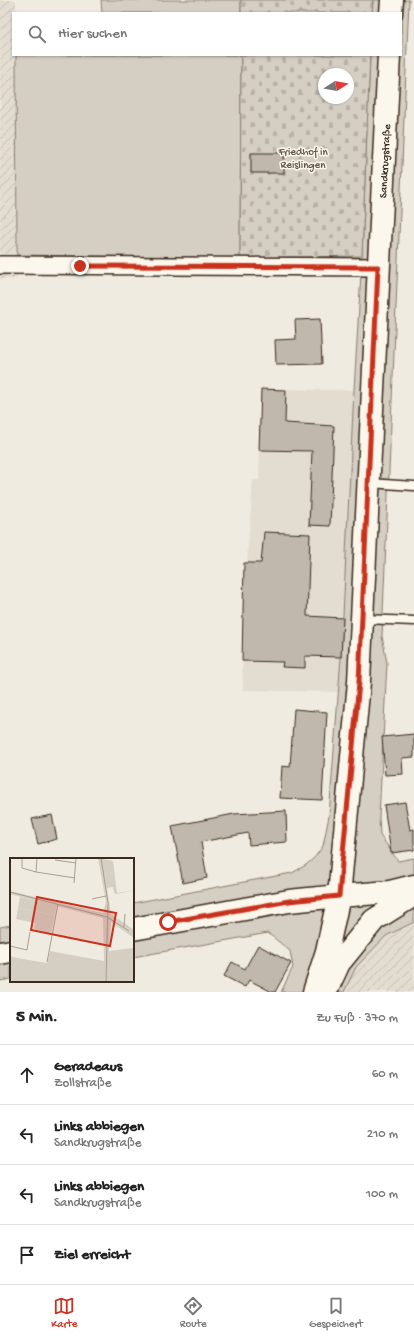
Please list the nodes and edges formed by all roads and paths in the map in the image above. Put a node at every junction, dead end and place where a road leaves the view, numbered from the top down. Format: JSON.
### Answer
{"nodes":[{"id":1,"x":392,"y":0,"type":"edge"},
{"id":2,"x":391,"y":12,"type":"edge"},
{"id":3,"x":389,"y":56,"type":"edge"},
{"id":4,"x":0,"y":265,"type":"edge"},
{"id":5,"x":378,"y":267,"type":"junction"},
{"id":6,"x":369,"y":483,"type":"junction"},
{"id":7,"x":414,"y":486,"type":"edge"},
{"id":8,"x":362,"y":619,"type":"junction"},
{"id":9,"x":414,"y":621,"type":"edge"},
{"id":10,"x":414,"y":886,"type":"edge"},
{"id":11,"x":414,"y":895,"type":"edge"},
{"id":12,"x":339,"y":896,"type":"junction"},
{"id":13,"x":134,"y":929,"type":"edge"},
{"id":14,"x":10,"y":951,"type":"edge"},
{"id":15,"x":0,"y":953,"type":"edge"},
{"id":16,"x":314,"y":992,"type":"edge"},
{"id":17,"x":325,"y":992,"type":"edge"}],
"edges":[{"from":1,"to":2,"type":"street"},
{"from":3,"to":5,"type":"street","name":"Sandkrugstraße"},
{"from":4,"to":5,"type":"street"},
{"from":5,"to":6,"type":"street","name":"Sandkrugstraße"},
{"from":6,"to":7,"type":"lane"},
{"from":6,"to":8,"type":"street","name":"Sandkrugstraße"},
{"from":8,"to":9,"type":"lane"},
{"from":8,"to":12,"type":"street","name":"Sandkrugstraße"},
{"from":10,"to":12,"type":"street"},
{"from":11,"to":17,"type":"street"},
{"from":12,"to":13,"type":"street"},
{"from":12,"to":16,"type":"street","name":"Sandkrugstraße"},
{"from":14,"to":15,"type":"street"}]}
